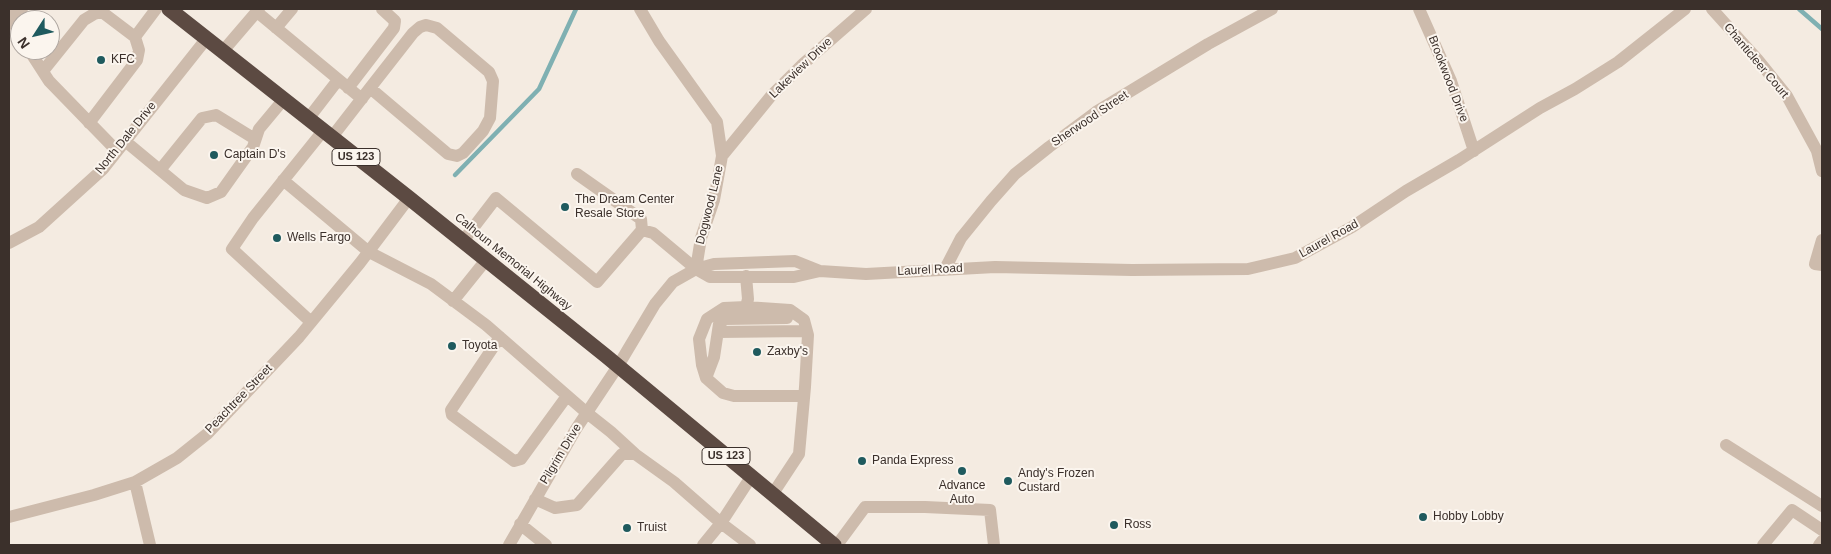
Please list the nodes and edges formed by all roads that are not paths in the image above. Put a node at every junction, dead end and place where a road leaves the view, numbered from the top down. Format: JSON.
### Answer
{"nodes":[{"id":1,"x":22,"y":9,"type":"edge"},
{"id":2,"x":156,"y":9,"type":"edge"},
{"id":3,"x":169,"y":9,"type":"edge"},
{"id":4,"x":292,"y":9,"type":"edge"},
{"id":5,"x":382,"y":9,"type":"edge"},
{"id":6,"x":640,"y":9,"type":"edge"},
{"id":7,"x":866,"y":9,"type":"edge"},
{"id":8,"x":1272,"y":9,"type":"edge"},
{"id":9,"x":1418,"y":9,"type":"edge"},
{"id":10,"x":1685,"y":9,"type":"edge"},
{"id":11,"x":1712,"y":9,"type":"edge"},
{"id":12,"x":103,"y":10,"type":"edge"},
{"id":13,"x":258,"y":10,"type":"edge"},
{"id":14,"x":9,"y":17,"type":"edge"},
{"id":15,"x":276,"y":28,"type":"junction"},
{"id":16,"x":135,"y":37,"type":"junction"},
{"id":17,"x":207,"y":38,"type":"junction"},
{"id":18,"x":223,"y":51,"type":"junction"},
{"id":19,"x":36,"y":60,"type":"edge"},
{"id":20,"x":43,"y":71,"type":"junction"},
{"id":21,"x":338,"y":80,"type":"junction"},
{"id":22,"x":348,"y":88,"type":"junction"},
{"id":23,"x":370,"y":88,"type":"junction"},
{"id":24,"x":284,"y":99,"type":"junction"},
{"id":25,"x":362,"y":99,"type":"junction"},
{"id":26,"x":308,"y":119,"type":"junction"},
{"id":27,"x":89,"y":123,"type":"junction"},
{"id":28,"x":328,"y":134,"type":"junction"},
{"id":29,"x":255,"y":139,"type":"junction"},
{"id":30,"x":125,"y":141,"type":"junction"},
{"id":31,"x":116,"y":151,"type":"junction"},
{"id":32,"x":1474,"y":151,"type":"junction"},
{"id":33,"x":722,"y":156,"type":"junction"},
{"id":34,"x":160,"y":170,"type":"junction"},
{"id":35,"x":1822,"y":171,"type":"edge"},
{"id":36,"x":577,"y":174,"type":"dead end"},
{"id":37,"x":284,"y":180,"type":"junction"},
{"id":38,"x":409,"y":198,"type":"junction"},
{"id":39,"x":642,"y":230,"type":"junction"},
{"id":40,"x":1822,"y":240,"type":"edge"},
{"id":41,"x":463,"y":241,"type":"junction"},
{"id":42,"x":9,"y":243,"type":"edge"},
{"id":43,"x":368,"y":252,"type":"junction"},
{"id":44,"x":486,"y":260,"type":"junction"},
{"id":45,"x":1822,"y":264,"type":"edge"},
{"id":46,"x":696,"y":269,"type":"junction"},
{"id":47,"x":945,"y":269,"type":"junction"},
{"id":48,"x":820,"y":271,"type":"junction"},
{"id":49,"x":746,"y":276,"type":"junction"},
{"id":50,"x":453,"y":301,"type":"junction"},
{"id":51,"x":746,"y":307,"type":"junction"},
{"id":52,"x":311,"y":322,"type":"junction"},
{"id":53,"x":805,"y":326,"type":"junction"},
{"id":54,"x":500,"y":338,"type":"junction"},
{"id":55,"x":618,"y":366,"type":"junction"},
{"id":56,"x":706,"y":378,"type":"junction"},
{"id":57,"x":804,"y":391,"type":"junction"},
{"id":58,"x":567,"y":396,"type":"junction"},
{"id":59,"x":586,"y":413,"type":"junction"},
{"id":60,"x":1726,"y":445,"type":"dead end"},
{"id":61,"x":635,"y":454,"type":"junction"},
{"id":62,"x":751,"y":477,"type":"junction"},
{"id":63,"x":135,"y":482,"type":"junction"},
{"id":64,"x":772,"y":495,"type":"junction"},
{"id":65,"x":535,"y":499,"type":"junction"},
{"id":66,"x":1822,"y":506,"type":"edge"},
{"id":67,"x":9,"y":517,"type":"edge"},
{"id":68,"x":721,"y":523,"type":"junction"},
{"id":69,"x":520,"y":524,"type":"junction"},
{"id":70,"x":1822,"y":530,"type":"edge"},
{"id":71,"x":1822,"y":541,"type":"edge"},
{"id":72,"x":150,"y":545,"type":"edge"},
{"id":73,"x":509,"y":545,"type":"edge"},
{"id":74,"x":546,"y":545,"type":"edge"},
{"id":75,"x":703,"y":545,"type":"edge"},
{"id":76,"x":750,"y":545,"type":"edge"},
{"id":77,"x":835,"y":545,"type":"edge"},
{"id":78,"x":994,"y":545,"type":"edge"},
{"id":79,"x":1763,"y":545,"type":"edge"},
{"id":80,"x":1819,"y":545,"type":"edge"}],
"edges":[{"from":1,"to":14,"type":"street"},
{"from":2,"to":16,"type":"street"},
{"from":3,"to":17,"type":"highway","name":"Calhoun Memorial Highway","number":"US 123"},
{"from":4,"to":15,"type":"street"},
{"from":5,"to":22,"type":"street"},
{"from":6,"to":33,"type":"street","name":"Dogwood Lane"},
{"from":7,"to":33,"type":"street","name":"Lakeview Drive"},
{"from":8,"to":47,"type":"street","name":"Sherwood Street"},
{"from":9,"to":32,"type":"street","name":"Brookwood Drive"},
{"from":10,"to":32,"type":"street","name":"Laurel Road"},
{"from":11,"to":35,"type":"street","name":"Chanticleer Court"},
{"from":12,"to":16,"type":"street"},
{"from":12,"to":20,"type":"street"},
{"from":13,"to":15,"type":"street"},
{"from":13,"to":18,"type":"street"},
{"from":15,"to":21,"type":"street"},
{"from":16,"to":27,"type":"street"},
{"from":17,"to":18,"type":"highway","name":"Calhoun Memorial Highway","number":"US 123"},
{"from":17,"to":30,"type":"street","name":"North Dale Drive"},
{"from":18,"to":24,"type":"highway","name":"Calhoun Memorial Highway","number":"US 123"},
{"from":19,"to":20,"type":"street"},
{"from":20,"to":27,"type":"street"},
{"from":21,"to":22,"type":"street"},
{"from":21,"to":26,"type":"street"},
{"from":22,"to":25,"type":"street"},
{"from":23,"to":23,"type":"street"},
{"from":23,"to":25,"type":"street"},
{"from":24,"to":26,"type":"highway","name":"Calhoun Memorial Highway","number":"US 123"},
{"from":24,"to":29,"type":"street"},
{"from":25,"to":28,"type":"street"},
{"from":26,"to":28,"type":"highway","name":"Calhoun Memorial Highway","number":"US 123"},
{"from":27,"to":31,"type":"street"},
{"from":28,"to":37,"type":"street"},
{"from":28,"to":38,"type":"highway","name":"Calhoun Memorial Highway","number":"US 123"},
{"from":29,"to":34,"type":"street"},
{"from":29,"to":34,"type":"street"},
{"from":30,"to":31,"type":"street","name":"North Dale Drive"},
{"from":30,"to":34,"type":"street"},
{"from":31,"to":42,"type":"street","name":"North Dale Drive"},
{"from":32,"to":47,"type":"street","name":"Laurel Road"},
{"from":33,"to":46,"type":"street","name":"Dogwood Lane"},
{"from":36,"to":39,"type":"street"},
{"from":37,"to":43,"type":"street"},
{"from":37,"to":52,"type":"street"},
{"from":38,"to":41,"type":"highway","name":"Calhoun Memorial Highway","number":"US 123"},
{"from":38,"to":43,"type":"street","name":"Peachtree Street"},
{"from":39,"to":41,"type":"street"},
{"from":39,"to":46,"type":"street"},
{"from":40,"to":45,"type":"street"},
{"from":41,"to":44,"type":"highway","name":"Calhoun Memorial Highway","number":"US 123"},
{"from":43,"to":50,"type":"street"},
{"from":43,"to":52,"type":"street","name":"Peachtree Street"},
{"from":44,"to":50,"type":"street"},
{"from":44,"to":55,"type":"highway","name":"Calhoun Memorial Highway","number":"US 123"},
{"from":46,"to":48,"type":"street","name":"Laurel Road"},
{"from":46,"to":49,"type":"street","name":"Laurel Road"},
{"from":46,"to":55,"type":"street"},
{"from":47,"to":48,"type":"street","name":"Laurel Road"},
{"from":48,"to":49,"type":"street","name":"Laurel Road"},
{"from":49,"to":51,"type":"street"},
{"from":50,"to":54,"type":"street"},
{"from":51,"to":53,"type":"street"},
{"from":51,"to":56,"type":"street"},
{"from":52,"to":63,"type":"street","name":"Peachtree Street"},
{"from":53,"to":56,"type":"street"},
{"from":53,"to":57,"type":"street"},
{"from":54,"to":58,"type":"street"},
{"from":54,"to":58,"type":"street"},
{"from":55,"to":59,"type":"street","name":"Pilgrim Drive"},
{"from":55,"to":62,"type":"highway","name":"Calhoun Memorial Highway","number":"US 123"},
{"from":56,"to":57,"type":"street"},
{"from":57,"to":64,"type":"street"},
{"from":58,"to":59,"type":"street"},
{"from":59,"to":61,"type":"street"},
{"from":59,"to":65,"type":"street","name":"Pilgrim Drive"},
{"from":60,"to":66,"type":"street"},
{"from":61,"to":65,"type":"street"},
{"from":61,"to":68,"type":"street"},
{"from":62,"to":64,"type":"highway","name":"Calhoun Memorial Highway","number":"US 123"},
{"from":62,"to":68,"type":"street"},
{"from":63,"to":67,"type":"street","name":"Peachtree Street"},
{"from":63,"to":72,"type":"street"},
{"from":64,"to":77,"type":"highway","name":"Calhoun Memorial Highway","number":"US 123"},
{"from":65,"to":69,"type":"street","name":"Pilgrim Drive"},
{"from":68,"to":75,"type":"street"},
{"from":68,"to":76,"type":"street"},
{"from":69,"to":73,"type":"street","name":"Pilgrim Drive"},
{"from":69,"to":74,"type":"street"},
{"from":70,"to":79,"type":"street"},
{"from":71,"to":80,"type":"street"},
{"from":77,"to":78,"type":"street"}]}
